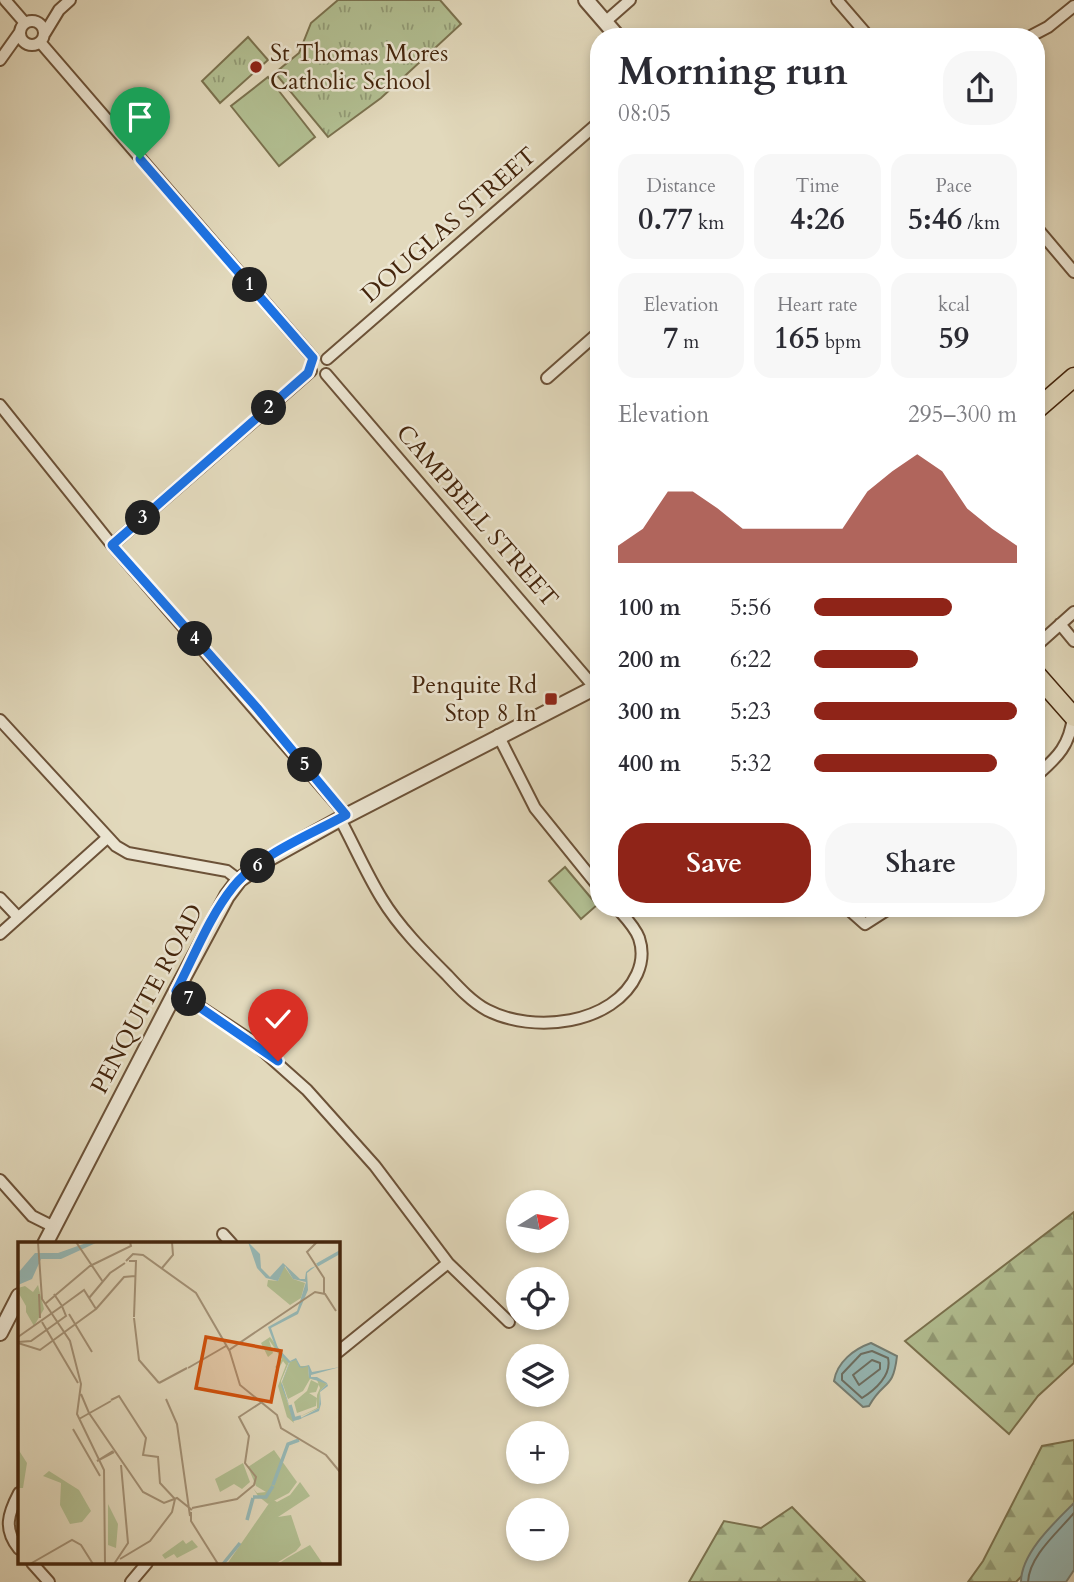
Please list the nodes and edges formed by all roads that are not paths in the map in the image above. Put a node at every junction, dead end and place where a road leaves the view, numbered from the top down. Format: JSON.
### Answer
{"nodes":[{"id":1,"x":5,"y":0,"type":"edge"},
{"id":2,"x":70,"y":0,"type":"edge"},
{"id":3,"x":586,"y":0,"type":"edge"},
{"id":4,"x":630,"y":0,"type":"edge"},
{"id":5,"x":837,"y":0,"type":"edge"},
{"id":6,"x":1074,"y":6,"type":"edge"},
{"id":7,"x":59,"y":10,"type":"junction"},
{"id":8,"x":605,"y":22,"type":"junction"},
{"id":9,"x":27,"y":25,"type":"junction"},
{"id":10,"x":610,"y":28,"type":"edge"},
{"id":11,"x":861,"y":28,"type":"edge"},
{"id":12,"x":1045,"y":29,"type":"edge"},
{"id":13,"x":38,"y":40,"type":"junction"},
{"id":14,"x":4,"y":57,"type":"edge"},
{"id":15,"x":590,"y":129,"type":"edge"},
{"id":16,"x":1045,"y":238,"type":"edge"},
{"id":17,"x":1074,"y":272,"type":"edge"},
{"id":18,"x":590,"y":340,"type":"edge"},
{"id":19,"x":313,"y":358,"type":"junction"},
{"id":20,"x":327,"y":359,"type":"junction"},
{"id":21,"x":311,"y":371,"type":"junction"},
{"id":22,"x":326,"y":374,"type":"junction"},
{"id":23,"x":1074,"y":377,"type":"edge"},
{"id":24,"x":547,"y":378,"type":"dead end"},
{"id":25,"x":1045,"y":402,"type":"edge"},
{"id":26,"x":0,"y":405,"type":"edge"},
{"id":27,"x":112,"y":545,"type":"junction"},
{"id":28,"x":1074,"y":612,"type":"edge"},
{"id":29,"x":1060,"y":624,"type":"junction"},
{"id":30,"x":1045,"y":638,"type":"edge"},
{"id":31,"x":1074,"y":641,"type":"edge"},
{"id":32,"x":590,"y":679,"type":"edge"},
{"id":33,"x":1045,"y":684,"type":"edge"},
{"id":34,"x":590,"y":690,"type":"edge"},
{"id":35,"x":1074,"y":716,"type":"edge"},
{"id":36,"x":0,"y":720,"type":"edge"},
{"id":37,"x":498,"y":735,"type":"junction"},
{"id":38,"x":1045,"y":768,"type":"edge"},
{"id":39,"x":343,"y":817,"type":"junction"},
{"id":40,"x":107,"y":838,"type":"junction"},
{"id":41,"x":590,"y":876,"type":"edge"},
{"id":42,"x":239,"y":880,"type":"junction"},
{"id":43,"x":0,"y":898,"type":"edge"},
{"id":44,"x":18,"y":916,"type":"junction"},
{"id":45,"x":625,"y":917,"type":"edge"},
{"id":46,"x":857,"y":917,"type":"edge"},
{"id":47,"x":875,"y":917,"type":"edge"},
{"id":48,"x":0,"y":933,"type":"edge"},
{"id":49,"x":176,"y":991,"type":"junction"},
{"id":50,"x":0,"y":1180,"type":"edge"},
{"id":51,"x":54,"y":1227,"type":"junction"},
{"id":52,"x":222,"y":1234,"type":"dead end"},
{"id":53,"x":46,"y":1242,"type":"edge"},
{"id":54,"x":230,"y":1242,"type":"edge"},
{"id":55,"x":448,"y":1263,"type":"junction"},
{"id":56,"x":18,"y":1301,"type":"edge"},
{"id":57,"x":506,"y":1319,"type":"edge"},
{"id":58,"x":0,"y":1333,"type":"edge"},
{"id":59,"x":340,"y":1350,"type":"edge"},
{"id":60,"x":18,"y":1495,"type":"edge"},
{"id":61,"x":18,"y":1548,"type":"edge"},
{"id":62,"x":33,"y":1564,"type":"edge"},
{"id":63,"x":146,"y":1564,"type":"edge"},
{"id":64,"x":49,"y":1582,"type":"edge"},
{"id":65,"x":131,"y":1582,"type":"edge"}],
"edges":[{"from":1,"to":9,"type":"street"},
{"from":2,"to":7,"type":"street"},
{"from":3,"to":8,"type":"street"},
{"from":4,"to":8,"type":"street"},
{"from":5,"to":11,"type":"street"},
{"from":6,"to":12,"type":"street"},
{"from":7,"to":9,"type":"street"},
{"from":7,"to":13,"type":"street"},
{"from":8,"to":10,"type":"street"},
{"from":9,"to":13,"type":"street"},
{"from":9,"to":13,"type":"street"},
{"from":9,"to":14,"type":"street"},
{"from":13,"to":14,"type":"street"},
{"from":13,"to":19,"type":"street"},
{"from":15,"to":20,"type":"street","name":"DOUGLAS STREET"},
{"from":16,"to":17,"type":"street"},
{"from":18,"to":24,"type":"street"},
{"from":19,"to":20,"type":"street"},
{"from":19,"to":21,"type":"street"},
{"from":20,"to":22,"type":"street"},
{"from":21,"to":22,"type":"street"},
{"from":21,"to":27,"type":"street"},
{"from":22,"to":32,"type":"street","name":"CAMPBELL STREET"},
{"from":23,"to":25,"type":"highway"},
{"from":26,"to":27,"type":"street"},
{"from":27,"to":39,"type":"street"},
{"from":28,"to":29,"type":"street"},
{"from":29,"to":30,"type":"street"},
{"from":29,"to":31,"type":"street"},
{"from":33,"to":35,"type":"highway"},
{"from":34,"to":37,"type":"street","name":"PENQUITE ROAD"},
{"from":35,"to":38,"type":"street"},
{"from":36,"to":40,"type":"street"},
{"from":37,"to":39,"type":"street","name":"PENQUITE ROAD"},
{"from":37,"to":41,"type":"street"},
{"from":39,"to":42,"type":"street","name":"PENQUITE ROAD"},
{"from":39,"to":45,"type":"street"},
{"from":40,"to":42,"type":"street"},
{"from":40,"to":44,"type":"street"},
{"from":42,"to":49,"type":"street","name":"PENQUITE ROAD"},
{"from":43,"to":44,"type":"street"},
{"from":44,"to":48,"type":"street"},
{"from":46,"to":47,"type":"street"},
{"from":49,"to":51,"type":"street","name":"PENQUITE ROAD"},
{"from":49,"to":55,"type":"street"},
{"from":50,"to":51,"type":"street"},
{"from":51,"to":53,"type":"street","name":"PENQUITE ROAD"},
{"from":52,"to":54,"type":"street"},
{"from":55,"to":57,"type":"street"},
{"from":55,"to":59,"type":"street"},
{"from":56,"to":58,"type":"street"},
{"from":60,"to":61,"type":"street"},
{"from":62,"to":64,"type":"street"},
{"from":63,"to":65,"type":"street"}]}
